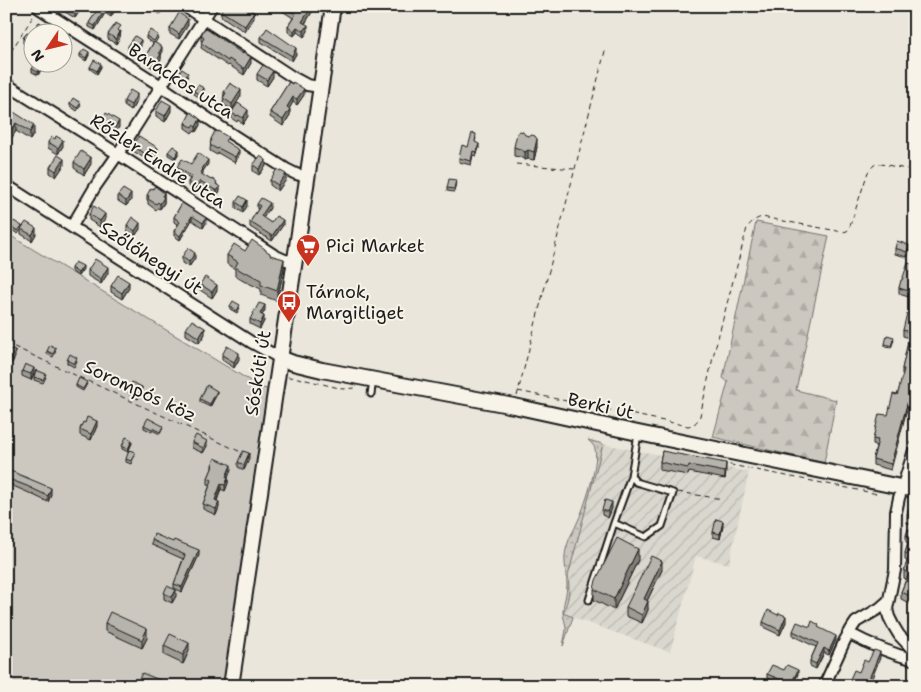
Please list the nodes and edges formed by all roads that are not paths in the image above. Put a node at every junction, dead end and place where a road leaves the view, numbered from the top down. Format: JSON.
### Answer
{"nodes":[{"id":1,"x":184,"y":6,"type":"edge"},
{"id":2,"x":212,"y":6,"type":"edge"},
{"id":3,"x":333,"y":6,"type":"edge"},
{"id":4,"x":39,"y":8,"type":"road end"},
{"id":5,"x":204,"y":19,"type":"junction"},
{"id":6,"x":6,"y":84,"type":"edge"},
{"id":7,"x":161,"y":86,"type":"junction"},
{"id":8,"x":320,"y":87,"type":"junction"},
{"id":9,"x":118,"y":154,"type":"junction"},
{"id":10,"x":307,"y":177,"type":"junction"},
{"id":11,"x":6,"y":185,"type":"edge"},
{"id":12,"x":72,"y":226,"type":"junction"},
{"id":13,"x":294,"y":261,"type":"junction"},
{"id":14,"x":280,"y":358,"type":"junction"},
{"id":15,"x":638,"y":434,"type":"junction"},
{"id":16,"x":915,"y":447,"type":"edge"},
{"id":17,"x":631,"y":476,"type":"junction"},
{"id":18,"x":909,"y":488,"type":"edge"},
{"id":19,"x":614,"y":523,"type":"junction"},
{"id":20,"x":589,"y":600,"type":"dead end"},
{"id":21,"x":888,"y":601,"type":"junction"},
{"id":22,"x":848,"y":633,"type":"junction"},
{"id":23,"x":915,"y":652,"type":"edge"},
{"id":24,"x":915,"y":660,"type":"edge"},
{"id":25,"x":231,"y":686,"type":"edge"},
{"id":26,"x":824,"y":686,"type":"edge"}],
"edges":[{"from":1,"to":5,"type":"street"},
{"from":2,"to":5,"type":"street"},
{"from":3,"to":8,"type":"main road","name":"Sóskúti út"},
{"from":4,"to":7,"type":"street","name":"Barackos utca"},
{"from":5,"to":7,"type":"street"},
{"from":5,"to":8,"type":"street"},
{"from":6,"to":9,"type":"street","name":"Rőzler Endre utca"},
{"from":7,"to":9,"type":"street"},
{"from":7,"to":10,"type":"street","name":"Barackos utca"},
{"from":8,"to":10,"type":"main road","name":"Sóskúti út"},
{"from":9,"to":12,"type":"street"},
{"from":9,"to":13,"type":"street","name":"Rőzler Endre utca"},
{"from":10,"to":13,"type":"main road","name":"Sóskúti út"},
{"from":11,"to":12,"type":"street","name":"Szőlőhegyi út"},
{"from":12,"to":14,"type":"street","name":"Szőlőhegyi út"},
{"from":13,"to":14,"type":"main road","name":"Sóskúti út"},
{"from":14,"to":15,"type":"main road","name":"Berki út"},
{"from":14,"to":25,"type":"main road","name":"Sóskúti út"},
{"from":15,"to":17,"type":"lane"},
{"from":15,"to":18,"type":"main road","name":"Berki út"},
{"from":16,"to":18,"type":"street"},
{"from":17,"to":19,"type":"lane"},
{"from":17,"to":19,"type":"lane"},
{"from":18,"to":21,"type":"street"},
{"from":19,"to":20,"type":"lane"},
{"from":21,"to":22,"type":"street"},
{"from":21,"to":23,"type":"street"},
{"from":22,"to":24,"type":"street"},
{"from":22,"to":26,"type":"street"}]}
